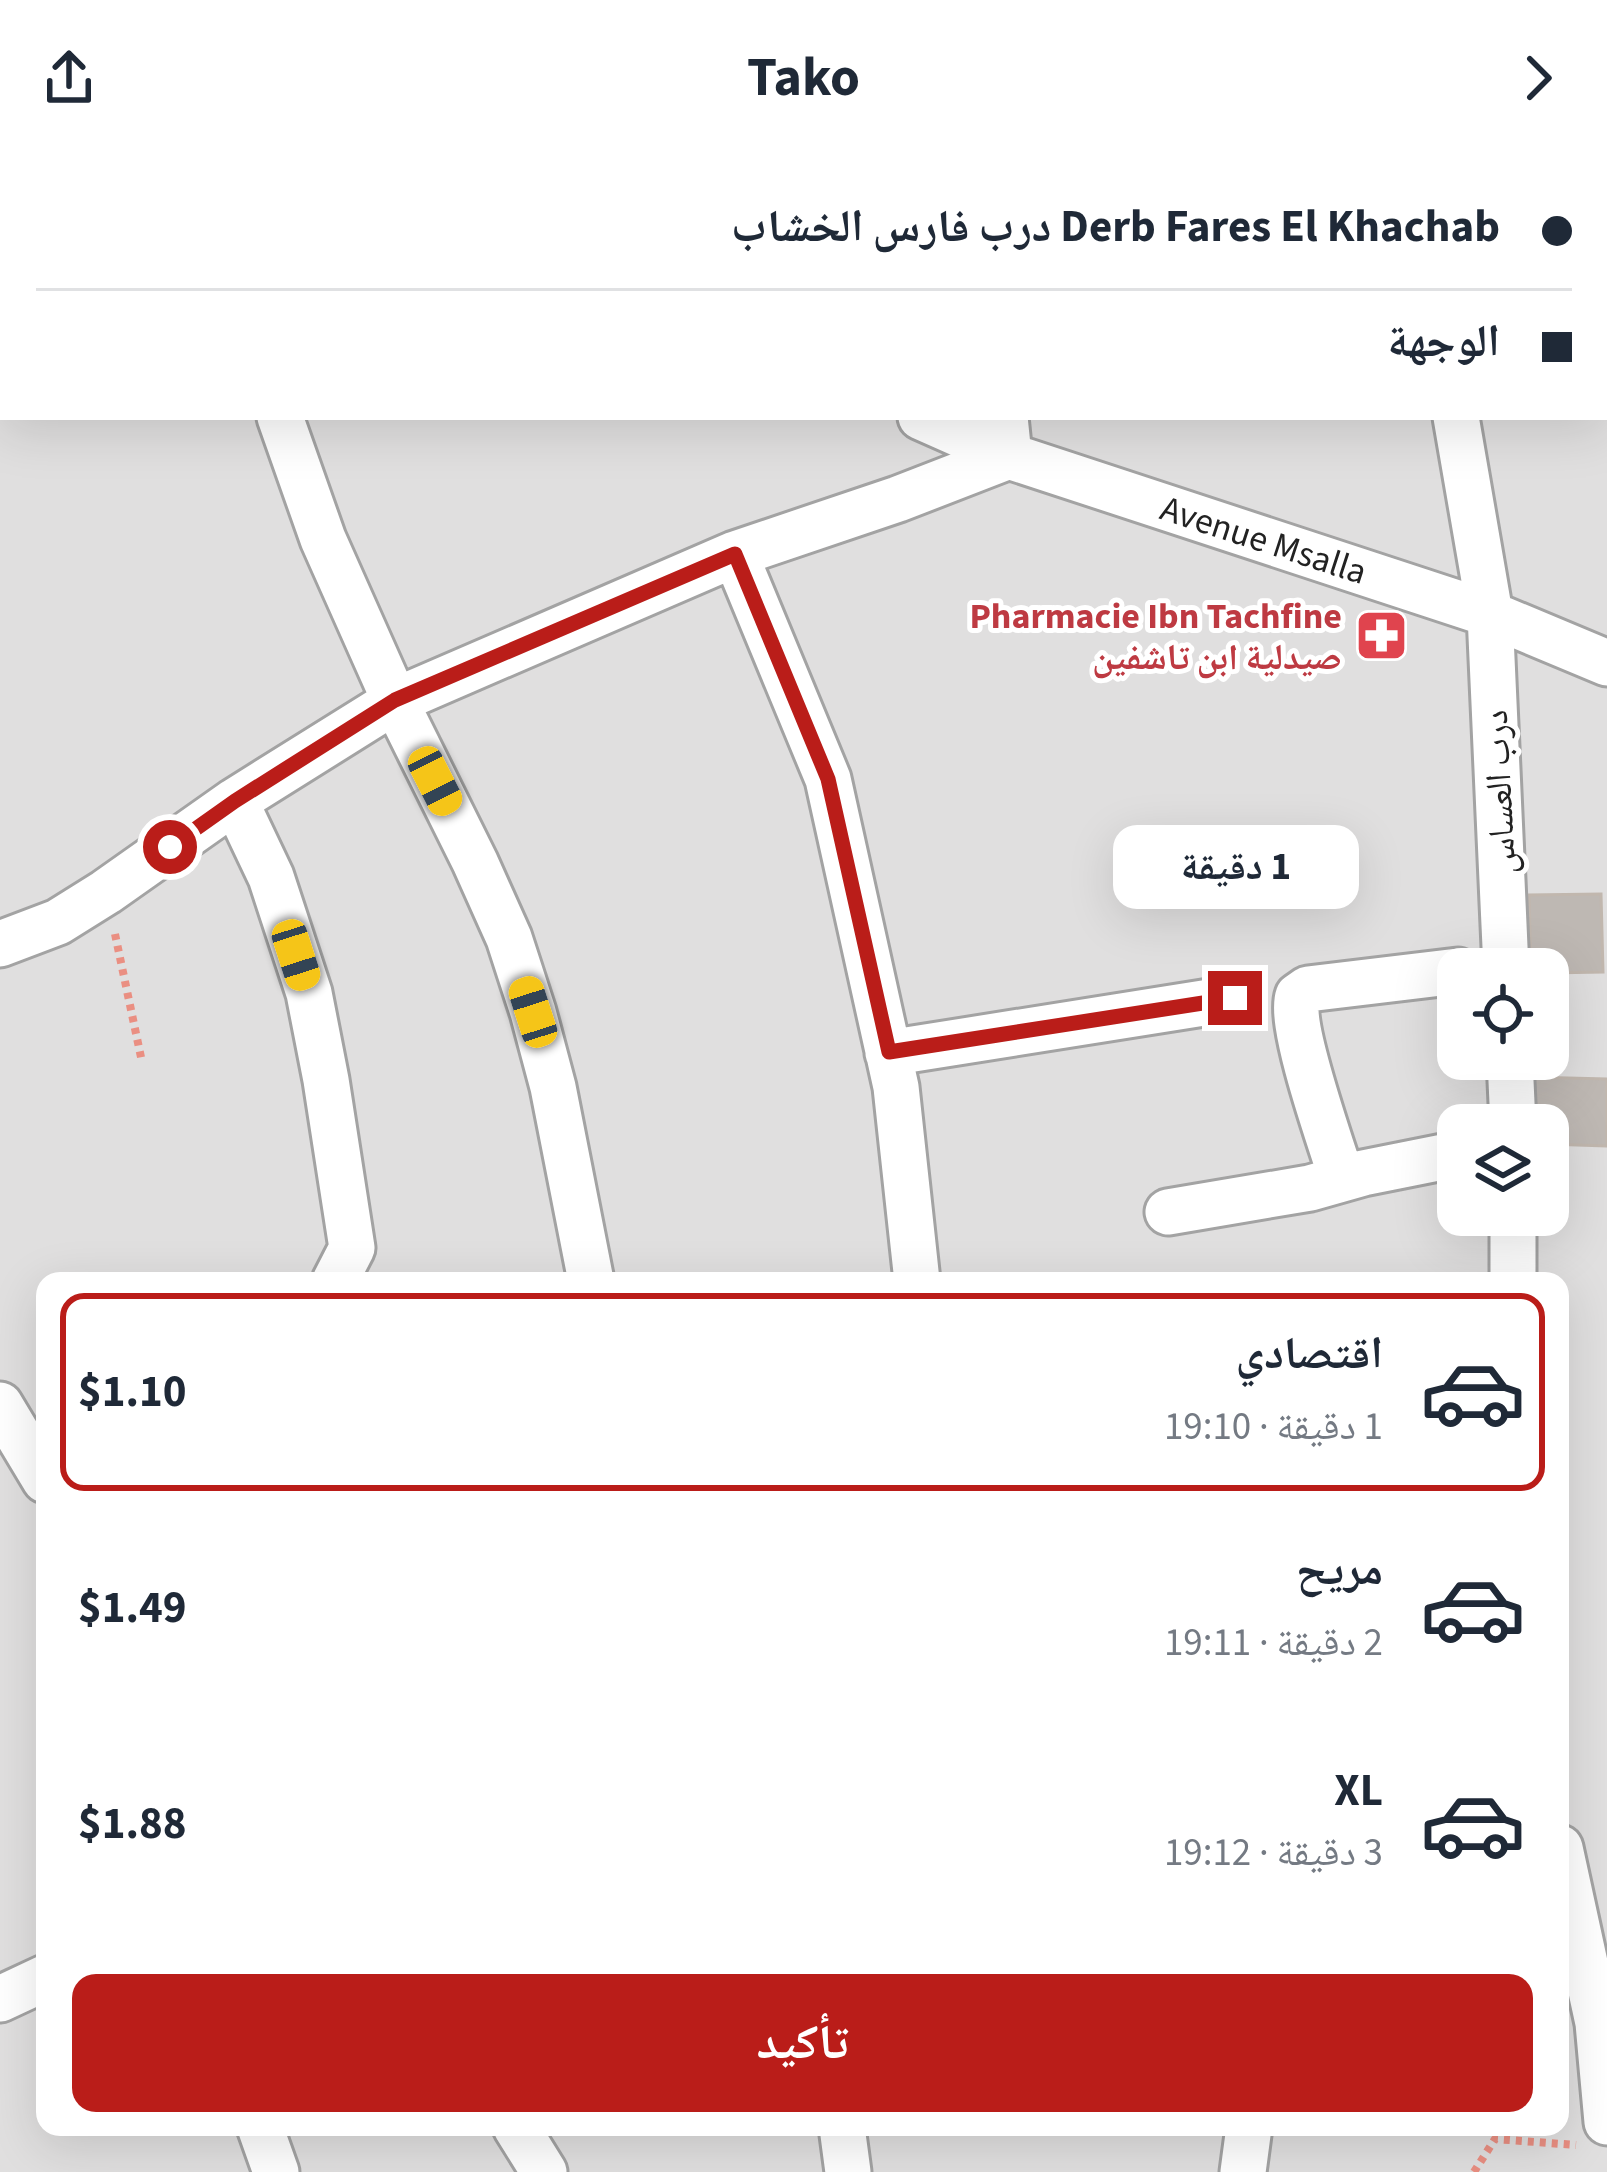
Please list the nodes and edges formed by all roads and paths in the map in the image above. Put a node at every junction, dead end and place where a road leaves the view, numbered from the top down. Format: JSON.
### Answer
{"nodes":[{"id":1,"x":281,"y":420,"type":"edge"},
{"id":2,"x":935,"y":420,"type":"edge"},
{"id":3,"x":1457,"y":420,"type":"edge"},
{"id":4,"x":1007,"y":436,"type":"edge"},
{"id":5,"x":735,"y":554,"type":"junction"},
{"id":6,"x":1490,"y":614,"type":"junction"},
{"id":7,"x":1607,"y":663,"type":"edge"},
{"id":8,"x":395,"y":700,"type":"junction"},
{"id":9,"x":235,"y":801,"type":"junction"},
{"id":10,"x":106,"y":892,"type":"junction"},
{"id":11,"x":0,"y":944,"type":"edge"},
{"id":12,"x":1496,"y":948,"type":"edge"},
{"id":13,"x":1437,"y":974,"type":"edge"},
{"id":14,"x":1235,"y":998,"type":"dead end"},
{"id":15,"x":889,"y":1052,"type":"junction"},
{"id":16,"x":142,"y":1062,"type":"dead end"},
{"id":17,"x":1437,"y":1159,"type":"edge"},
{"id":18,"x":1342,"y":1179,"type":"junction"},
{"id":19,"x":1168,"y":1212,"type":"dead end"},
{"id":20,"x":1513,"y":1236,"type":"edge"},
{"id":21,"x":340,"y":1272,"type":"edge"},
{"id":22,"x":589,"y":1272,"type":"edge"},
{"id":23,"x":916,"y":1272,"type":"edge"},
{"id":24,"x":1513,"y":1272,"type":"edge"},
{"id":25,"x":5,"y":1424,"type":"edge"},
{"id":26,"x":36,"y":1467,"type":"edge"},
{"id":27,"x":1569,"y":1885,"type":"edge"},
{"id":28,"x":36,"y":1982,"type":"edge"},
{"id":29,"x":0,"y":1999,"type":"edge"},
{"id":30,"x":1602,"y":2022,"type":"edge"},
{"id":31,"x":1596,"y":2134,"type":"edge"},
{"id":32,"x":263,"y":2136,"type":"edge"},
{"id":33,"x":522,"y":2136,"type":"edge"},
{"id":34,"x":843,"y":2136,"type":"edge"},
{"id":35,"x":1249,"y":2136,"type":"edge"},
{"id":36,"x":1556,"y":2136,"type":"edge"},
{"id":37,"x":276,"y":2172,"type":"edge"},
{"id":38,"x":544,"y":2172,"type":"edge"},
{"id":39,"x":848,"y":2172,"type":"edge"},
{"id":40,"x":1244,"y":2172,"type":"edge"},
{"id":41,"x":1474,"y":2172,"type":"edge"}],
"edges":[{"from":1,"to":8,"type":"street"},
{"from":2,"to":4,"type":"street","name":"Avenue Msalla"},
{"from":3,"to":6,"type":"street","name":"درب العساس"},
{"from":4,"to":5,"type":"street"},
{"from":4,"to":6,"type":"street","name":"Avenue Msalla"},
{"from":5,"to":8,"type":"street"},
{"from":5,"to":15,"type":"street"},
{"from":6,"to":7,"type":"street","name":"Avenue Msalla"},
{"from":6,"to":12,"type":"street","name":"درب العساس"},
{"from":8,"to":9,"type":"street"},
{"from":8,"to":22,"type":"street"},
{"from":9,"to":10,"type":"street"},
{"from":9,"to":21,"type":"street"},
{"from":10,"to":11,"type":"street"},
{"from":10,"to":16,"type":"path"},
{"from":13,"to":18,"type":"street"},
{"from":14,"to":15,"type":"street"},
{"from":15,"to":23,"type":"street"},
{"from":17,"to":18,"type":"street"},
{"from":18,"to":19,"type":"street"},
{"from":20,"to":24,"type":"street"},
{"from":25,"to":26,"type":"street"},
{"from":27,"to":30,"type":"street"},
{"from":28,"to":29,"type":"street"},
{"from":30,"to":31,"type":"street"},
{"from":32,"to":37,"type":"street"},
{"from":33,"to":38,"type":"street"},
{"from":34,"to":39,"type":"street"},
{"from":35,"to":40,"type":"street"},
{"from":36,"to":41,"type":"path"}]}
